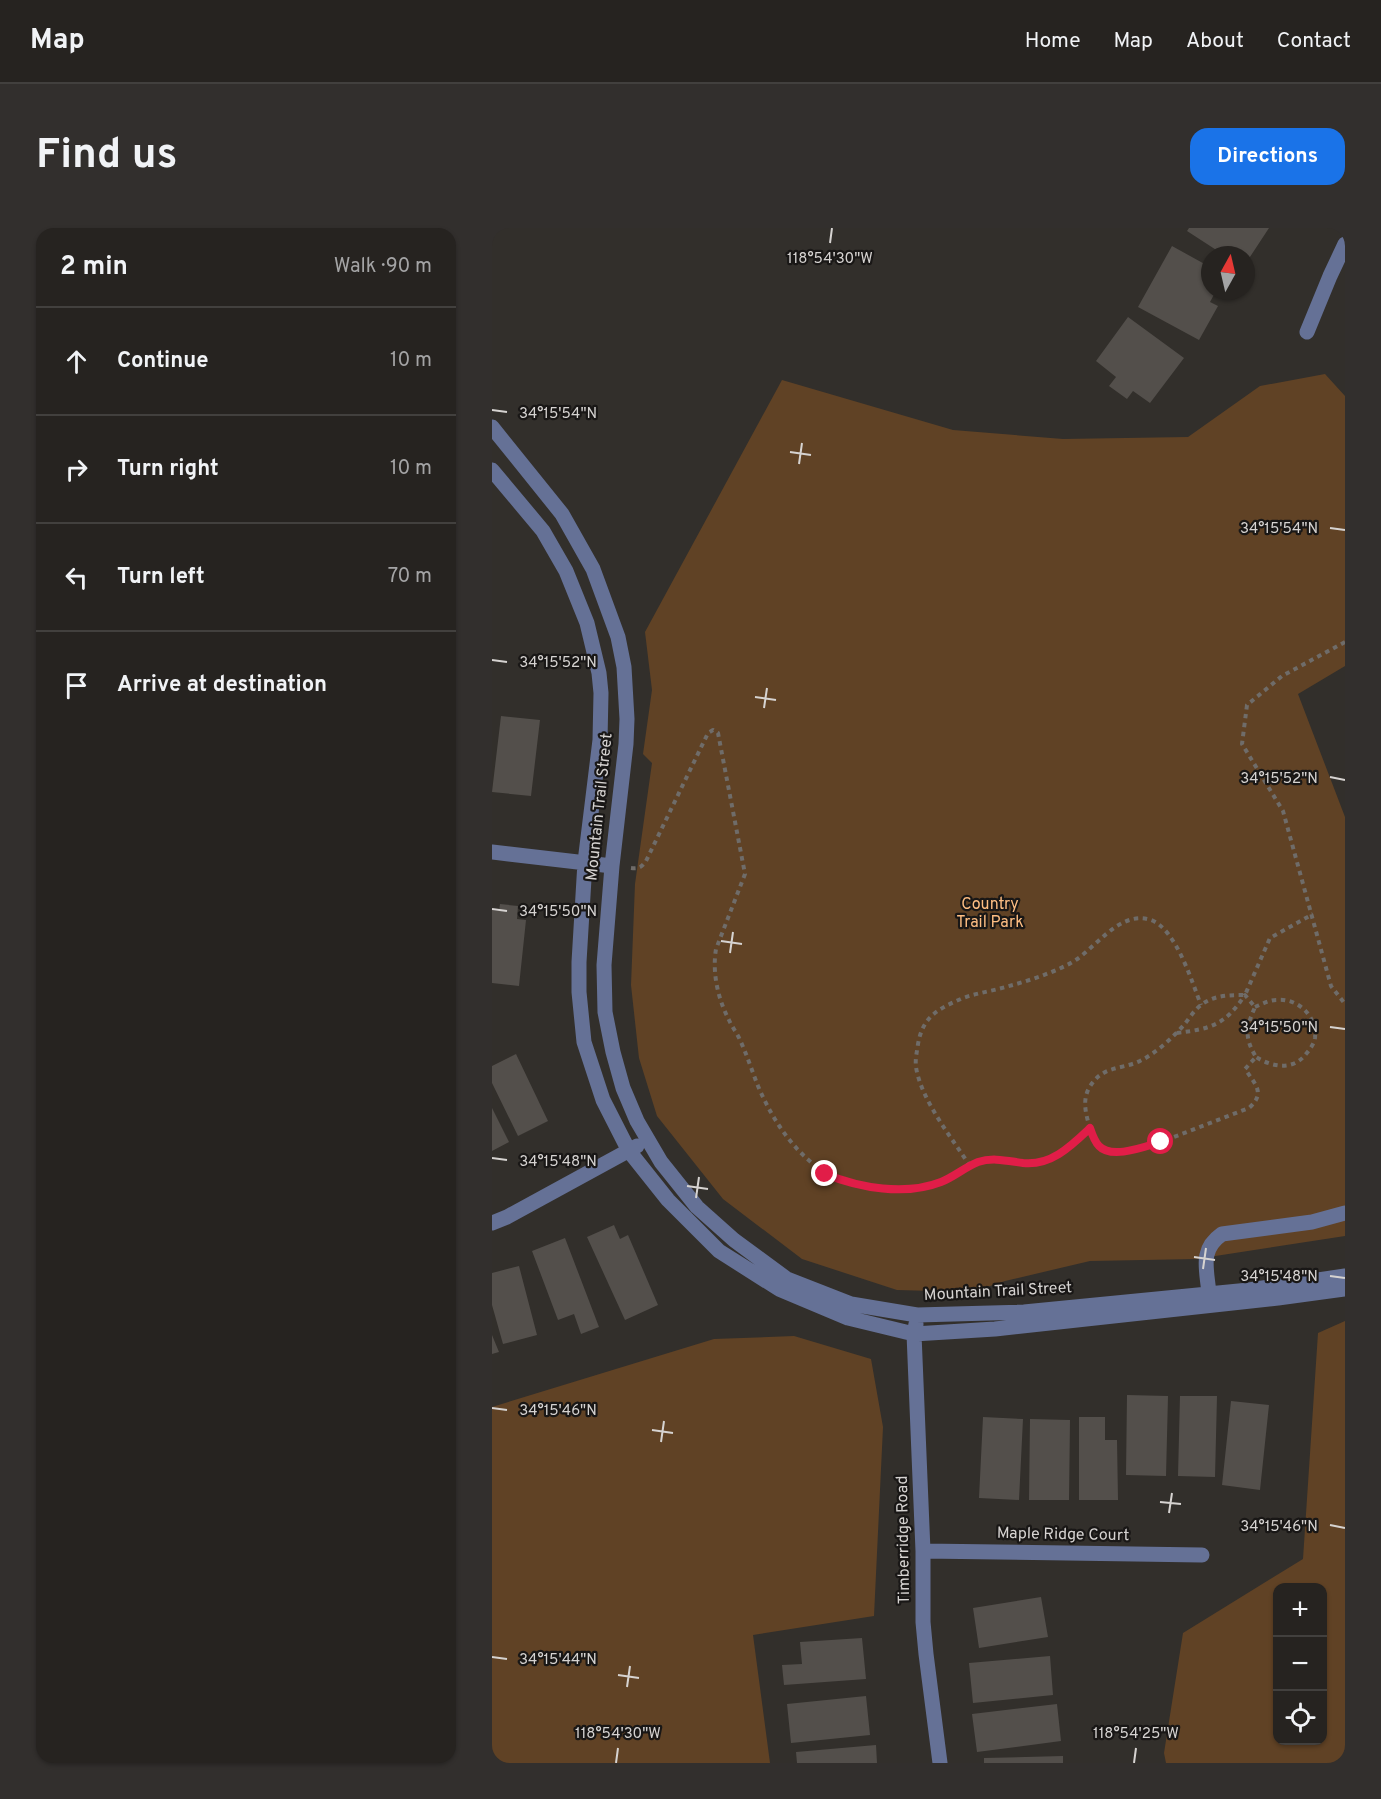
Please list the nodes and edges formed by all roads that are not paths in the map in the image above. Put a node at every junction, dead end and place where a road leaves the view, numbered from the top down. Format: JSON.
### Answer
{"nodes":[{"id":1,"x":1345,"y":244,"type":"edge"},
{"id":2,"x":1307,"y":332,"type":"dead end"},
{"id":3,"x":492,"y":427,"type":"edge"},
{"id":4,"x":492,"y":470,"type":"edge"},
{"id":5,"x":492,"y":852,"type":"edge"},
{"id":6,"x":585,"y":862,"type":"junction"},
{"id":7,"x":612,"y":866,"type":"junction"},
{"id":8,"x":647,"y":1139,"type":"junction"},
{"id":9,"x":629,"y":1151,"type":"junction"},
{"id":10,"x":1345,"y":1213,"type":"edge"},
{"id":11,"x":492,"y":1223,"type":"edge"},
{"id":12,"x":1345,"y":1276,"type":"edge"},
{"id":13,"x":1345,"y":1289,"type":"edge"},
{"id":14,"x":1209,"y":1294,"type":"junction"},
{"id":15,"x":917,"y":1315,"type":"junction"},
{"id":16,"x":914,"y":1334,"type":"junction"},
{"id":17,"x":923,"y":1551,"type":"junction"},
{"id":18,"x":1202,"y":1555,"type":"dead end"},
{"id":19,"x":940,"y":1763,"type":"edge"}],
"edges":[{"from":1,"to":2,"type":"street"},
{"from":3,"to":7,"type":"street","name":"Mountain Trail Street"},
{"from":4,"to":6,"type":"street","name":"Mountain Trail Street"},
{"from":5,"to":6,"type":"street"},
{"from":6,"to":7,"type":"street"},
{"from":6,"to":9,"type":"street","name":"Mountain Trail Street"},
{"from":7,"to":8,"type":"street","name":"Mountain Trail Street"},
{"from":8,"to":9,"type":"street"},
{"from":8,"to":15,"type":"street","name":"Mountain Trail Street"},
{"from":9,"to":11,"type":"street"},
{"from":9,"to":16,"type":"street","name":"Mountain Trail Street"},
{"from":10,"to":14,"type":"street"},
{"from":12,"to":14,"type":"street","name":"Mountain Trail Street"},
{"from":13,"to":16,"type":"street","name":"Mountain Trail Street"},
{"from":14,"to":15,"type":"street","name":"Mountain Trail Street"},
{"from":15,"to":16,"type":"street","name":"Timberridge Road"},
{"from":16,"to":17,"type":"street","name":"Timberridge Road"},
{"from":17,"to":18,"type":"street","name":"Maple Ridge Court"},
{"from":17,"to":19,"type":"street","name":"Timberridge Road"}]}
